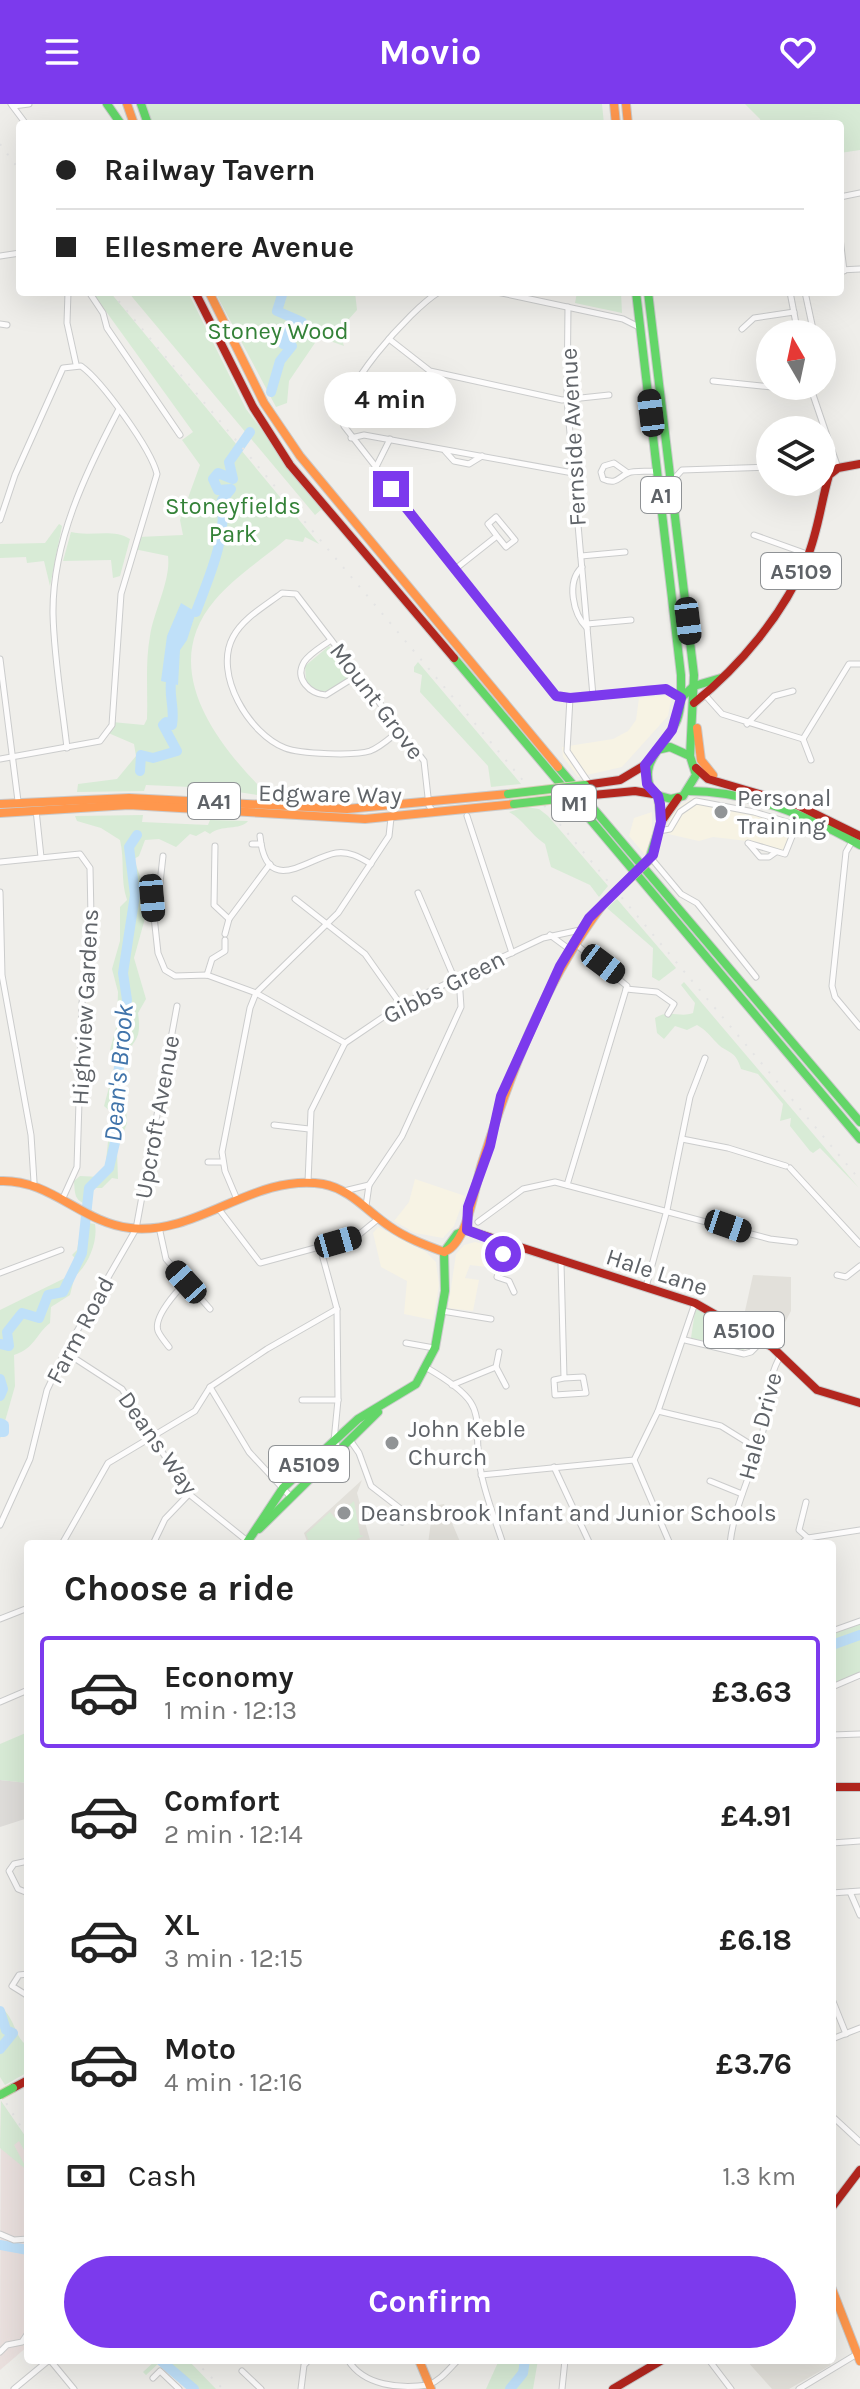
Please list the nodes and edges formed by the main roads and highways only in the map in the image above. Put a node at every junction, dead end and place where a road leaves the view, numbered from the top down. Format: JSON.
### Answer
{"nodes":[{"id":1,"x":197,"y":296,"type":"edge"},
{"id":2,"x":211,"y":296,"type":"edge"},
{"id":3,"x":636,"y":296,"type":"edge"},
{"id":4,"x":648,"y":296,"type":"edge"},
{"id":5,"x":860,"y":464,"type":"edge"},
{"id":6,"x":836,"y":469,"type":"edge"},
{"id":7,"x":821,"y":496,"type":"edge"},
{"id":8,"x":721,"y":678,"type":"junction"},
{"id":9,"x":694,"y":686,"type":"junction"},
{"id":10,"x":681,"y":698,"type":"junction"},
{"id":11,"x":694,"y":703,"type":"junction"},
{"id":12,"x":657,"y":750,"type":"junction"},
{"id":13,"x":690,"y":756,"type":"junction"},
{"id":14,"x":645,"y":765,"type":"junction"},
{"id":15,"x":696,"y":768,"type":"junction"},
{"id":16,"x":717,"y":782,"type":"junction"},
{"id":17,"x":689,"y":791,"type":"junction"},
{"id":18,"x":656,"y":795,"type":"junction"},
{"id":19,"x":678,"y":798,"type":"junction"},
{"id":20,"x":0,"y":804,"type":"edge"},
{"id":21,"x":0,"y":813,"type":"edge"},
{"id":22,"x":660,"y":826,"type":"junction"},
{"id":23,"x":858,"y":840,"type":"edge"},
{"id":24,"x":860,"y":1122,"type":"edge"},
{"id":25,"x":860,"y":1139,"type":"edge"},
{"id":26,"x":0,"y":1180,"type":"edge"},
{"id":27,"x":467,"y":1230,"type":"junction"},
{"id":28,"x":444,"y":1252,"type":"junction"},
{"id":29,"x":387,"y":1403,"type":"junction"},
{"id":30,"x":860,"y":1403,"type":"edge"},
{"id":31,"x":286,"y":1492,"type":"junction"},
{"id":32,"x":250,"y":1540,"type":"edge"},
{"id":33,"x":836,"y":1787,"type":"edge"},
{"id":34,"x":860,"y":1787,"type":"edge"},
{"id":35,"x":24,"y":2082,"type":"edge"},
{"id":36,"x":0,"y":2095,"type":"edge"},
{"id":37,"x":860,"y":2170,"type":"edge"},
{"id":38,"x":836,"y":2202,"type":"edge"},
{"id":39,"x":836,"y":2300,"type":"edge"},
{"id":40,"x":858,"y":2358,"type":"edge"},
{"id":41,"x":421,"y":2364,"type":"edge"},
{"id":42,"x":655,"y":2364,"type":"edge"},
{"id":43,"x":430,"y":2387,"type":"edge"},
{"id":44,"x":613,"y":2389,"type":"edge"}],
"edges":[{"from":1,"to":25,"type":"main road","number":"M1"},
{"from":2,"to":24,"type":"main road","number":"M1"},
{"from":3,"to":10,"type":"main road","number":"A1"},
{"from":4,"to":9,"type":"main road","number":"A1"},
{"from":5,"to":6,"type":"main road","number":"A5109"},
{"from":7,"to":8,"type":"main road","number":"A5109"},
{"from":8,"to":9,"type":"main road"},
{"from":8,"to":11,"type":"main road","number":"A5109"},
{"from":9,"to":10,"type":"main road"},
{"from":9,"to":11,"type":"main road","number":"A1"},
{"from":10,"to":12,"type":"main road","number":"A1"},
{"from":11,"to":13,"type":"main road","number":"A1"},
{"from":11,"to":16,"type":"main road","number":"A1"},
{"from":12,"to":13,"type":"main road"},
{"from":12,"to":14,"type":"main road"},
{"from":13,"to":15,"type":"main road"},
{"from":14,"to":18,"type":"main road"},
{"from":14,"to":20,"type":"main road","name":"Edgware Way","number":"A41","bridge":true},
{"from":15,"to":16,"type":"main road"},
{"from":15,"to":17,"type":"main road"},
{"from":16,"to":23,"type":"main road"},
{"from":17,"to":19,"type":"main road"},
{"from":17,"to":23,"type":"main road"},
{"from":18,"to":19,"type":"main road"},
{"from":18,"to":21,"type":"main road","name":"Edgware Way","number":"A41","bridge":true},
{"from":18,"to":22,"type":"main road"},
{"from":19,"to":22,"type":"main road"},
{"from":22,"to":27,"type":"main road","bridge":true},
{"from":26,"to":28,"type":"main road"},
{"from":27,"to":28,"type":"main road"},
{"from":27,"to":30,"type":"main road","name":"Hale Lane","number":"A5100"},
{"from":28,"to":29,"type":"main road","number":"A5109"},
{"from":29,"to":31,"type":"main road","number":"A5109"},
{"from":29,"to":31,"type":"main road","number":"A5109"},
{"from":31,"to":32,"type":"main road","number":"A5109"},
{"from":33,"to":34,"type":"main road"},
{"from":35,"to":36,"type":"main road","bridge":true},
{"from":37,"to":38,"type":"main road"},
{"from":39,"to":40,"type":"main road"},
{"from":41,"to":43,"type":"main road"},
{"from":42,"to":44,"type":"main road"}]}
